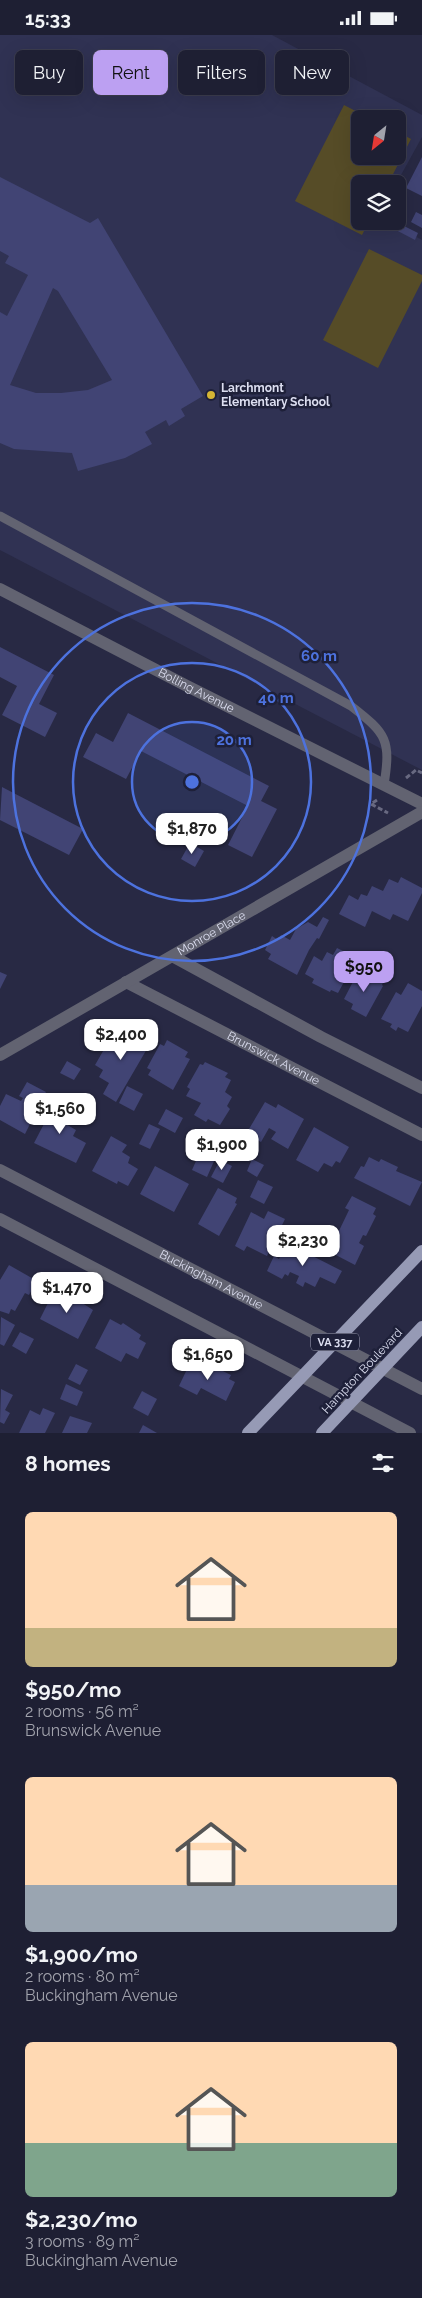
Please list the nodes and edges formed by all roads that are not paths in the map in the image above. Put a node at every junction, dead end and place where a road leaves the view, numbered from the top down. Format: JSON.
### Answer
{"nodes":[{"id":1,"x":0,"y":516,"type":"edge"},
{"id":2,"x":0,"y":589,"type":"edge"},
{"id":3,"x":384,"y":785,"type":"junction"},
{"id":4,"x":422,"y":804,"type":"edge"},
{"id":5,"x":422,"y":812,"type":"edge"},
{"id":6,"x":174,"y":957,"type":"junction"},
{"id":7,"x":126,"y":982,"type":"junction"},
{"id":8,"x":0,"y":1055,"type":"edge"},
{"id":9,"x":422,"y":1088,"type":"edge"},
{"id":10,"x":422,"y":1135,"type":"edge"},
{"id":11,"x":0,"y":1170,"type":"edge"},
{"id":12,"x":0,"y":1219,"type":"edge"},
{"id":13,"x":422,"y":1251,"type":"edge"},
{"id":14,"x":422,"y":1327,"type":"edge"},
{"id":15,"x":336,"y":1342,"type":"junction"},
{"id":16,"x":383,"y":1369,"type":"junction"},
{"id":17,"x":301,"y":1377,"type":"junction"},
{"id":18,"x":422,"y":1389,"type":"edge"},
{"id":19,"x":351,"y":1403,"type":"junction"},
{"id":20,"x":248,"y":1433,"type":"edge"},
{"id":21,"x":322,"y":1433,"type":"edge"},
{"id":22,"x":410,"y":1433,"type":"edge"}],
"edges":[{"from":1,"to":3,"type":"lane"},
{"from":2,"to":3,"type":"street","name":"Bolling Avenue"},
{"from":3,"to":4,"type":"street","name":"Bolling Avenue"},
{"from":5,"to":6,"type":"street","name":"Monroe Place"},
{"from":6,"to":7,"type":"street","name":"Monroe Place"},
{"from":6,"to":9,"type":"street"},
{"from":7,"to":8,"type":"street","name":"Monroe Place"},
{"from":7,"to":10,"type":"street","name":"Brunswick Avenue"},
{"from":11,"to":15,"type":"street","name":"Buckingham Avenue"},
{"from":12,"to":17,"type":"street"},
{"from":13,"to":15,"type":"main road","number":"VA 337"},
{"from":14,"to":16,"type":"main road","name":"Hampton Boulevard"},
{"from":15,"to":16,"type":"street","name":"Buckingham Avenue"},
{"from":15,"to":17,"type":"main road","number":"VA 337"},
{"from":16,"to":18,"type":"street","name":"Buckingham Avenue"},
{"from":16,"to":19,"type":"main road","name":"Hampton Boulevard"},
{"from":17,"to":19,"type":"street"},
{"from":17,"to":20,"type":"main road","number":"VA 337"},
{"from":19,"to":21,"type":"main road","name":"Hampton Boulevard"},
{"from":19,"to":22,"type":"street"}]}
